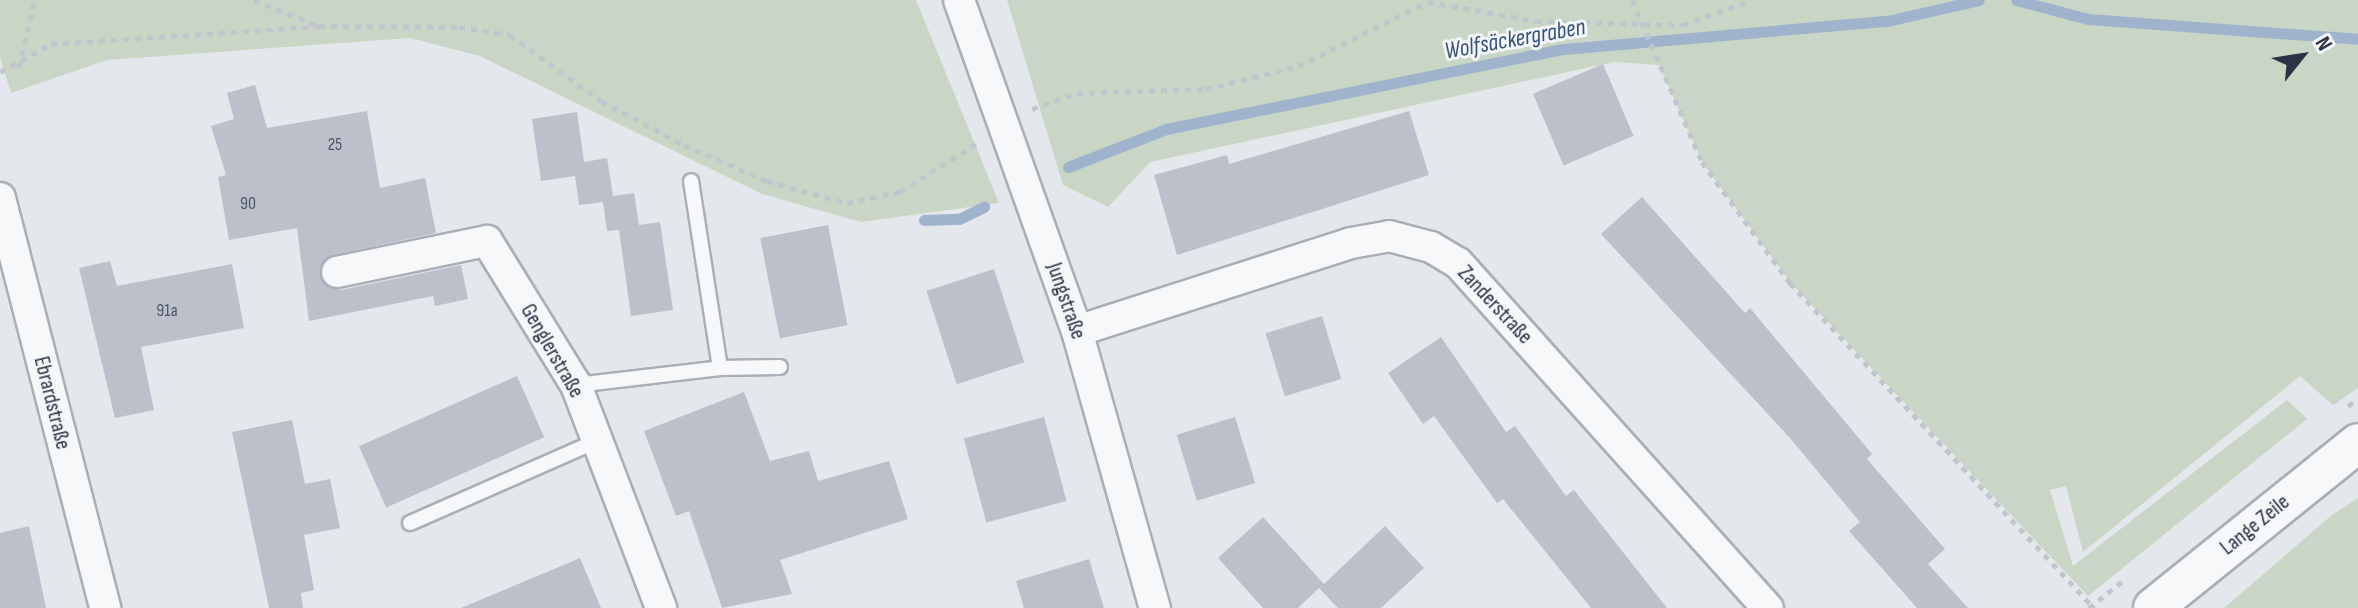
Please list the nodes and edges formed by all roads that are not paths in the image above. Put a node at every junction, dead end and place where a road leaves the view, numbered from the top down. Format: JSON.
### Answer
{"nodes":[{"id":1,"x":959,"y":0,"type":"edge"},
{"id":2,"x":691,"y":181,"type":"dead end"},
{"id":3,"x":0,"y":198,"type":"edge"},
{"id":4,"x":337,"y":272,"type":"dead end"},
{"id":5,"x":1077,"y":331,"type":"junction"},
{"id":6,"x":780,"y":367,"type":"dead end"},
{"id":7,"x":720,"y":368,"type":"junction"},
{"id":8,"x":576,"y":385,"type":"junction"},
{"id":9,"x":597,"y":441,"type":"junction"},
{"id":10,"x":2358,"y":443,"type":"edge"},
{"id":11,"x":410,"y":523,"type":"dead end"},
{"id":12,"x":105,"y":608,"type":"edge"},
{"id":13,"x":661,"y":608,"type":"edge"},
{"id":14,"x":1155,"y":608,"type":"edge"},
{"id":15,"x":1768,"y":608,"type":"edge"},
{"id":16,"x":2153,"y":608,"type":"edge"}],
"edges":[{"from":1,"to":5,"type":"street","name":"Jungstraße"},
{"from":2,"to":7,"type":"lane"},
{"from":3,"to":12,"type":"street","name":"Ebrardstraße"},
{"from":4,"to":8,"type":"street","name":"Genglerstraße"},
{"from":5,"to":14,"type":"street","name":"Jungstraße"},
{"from":5,"to":15,"type":"street","name":"Zanderstraße"},
{"from":6,"to":7,"type":"lane"},
{"from":7,"to":8,"type":"lane"},
{"from":8,"to":9,"type":"street","name":"Genglerstraße"},
{"from":9,"to":11,"type":"lane"},
{"from":9,"to":13,"type":"street","name":"Genglerstraße"},
{"from":10,"to":16,"type":"street","name":"Lange Zeile"}]}
